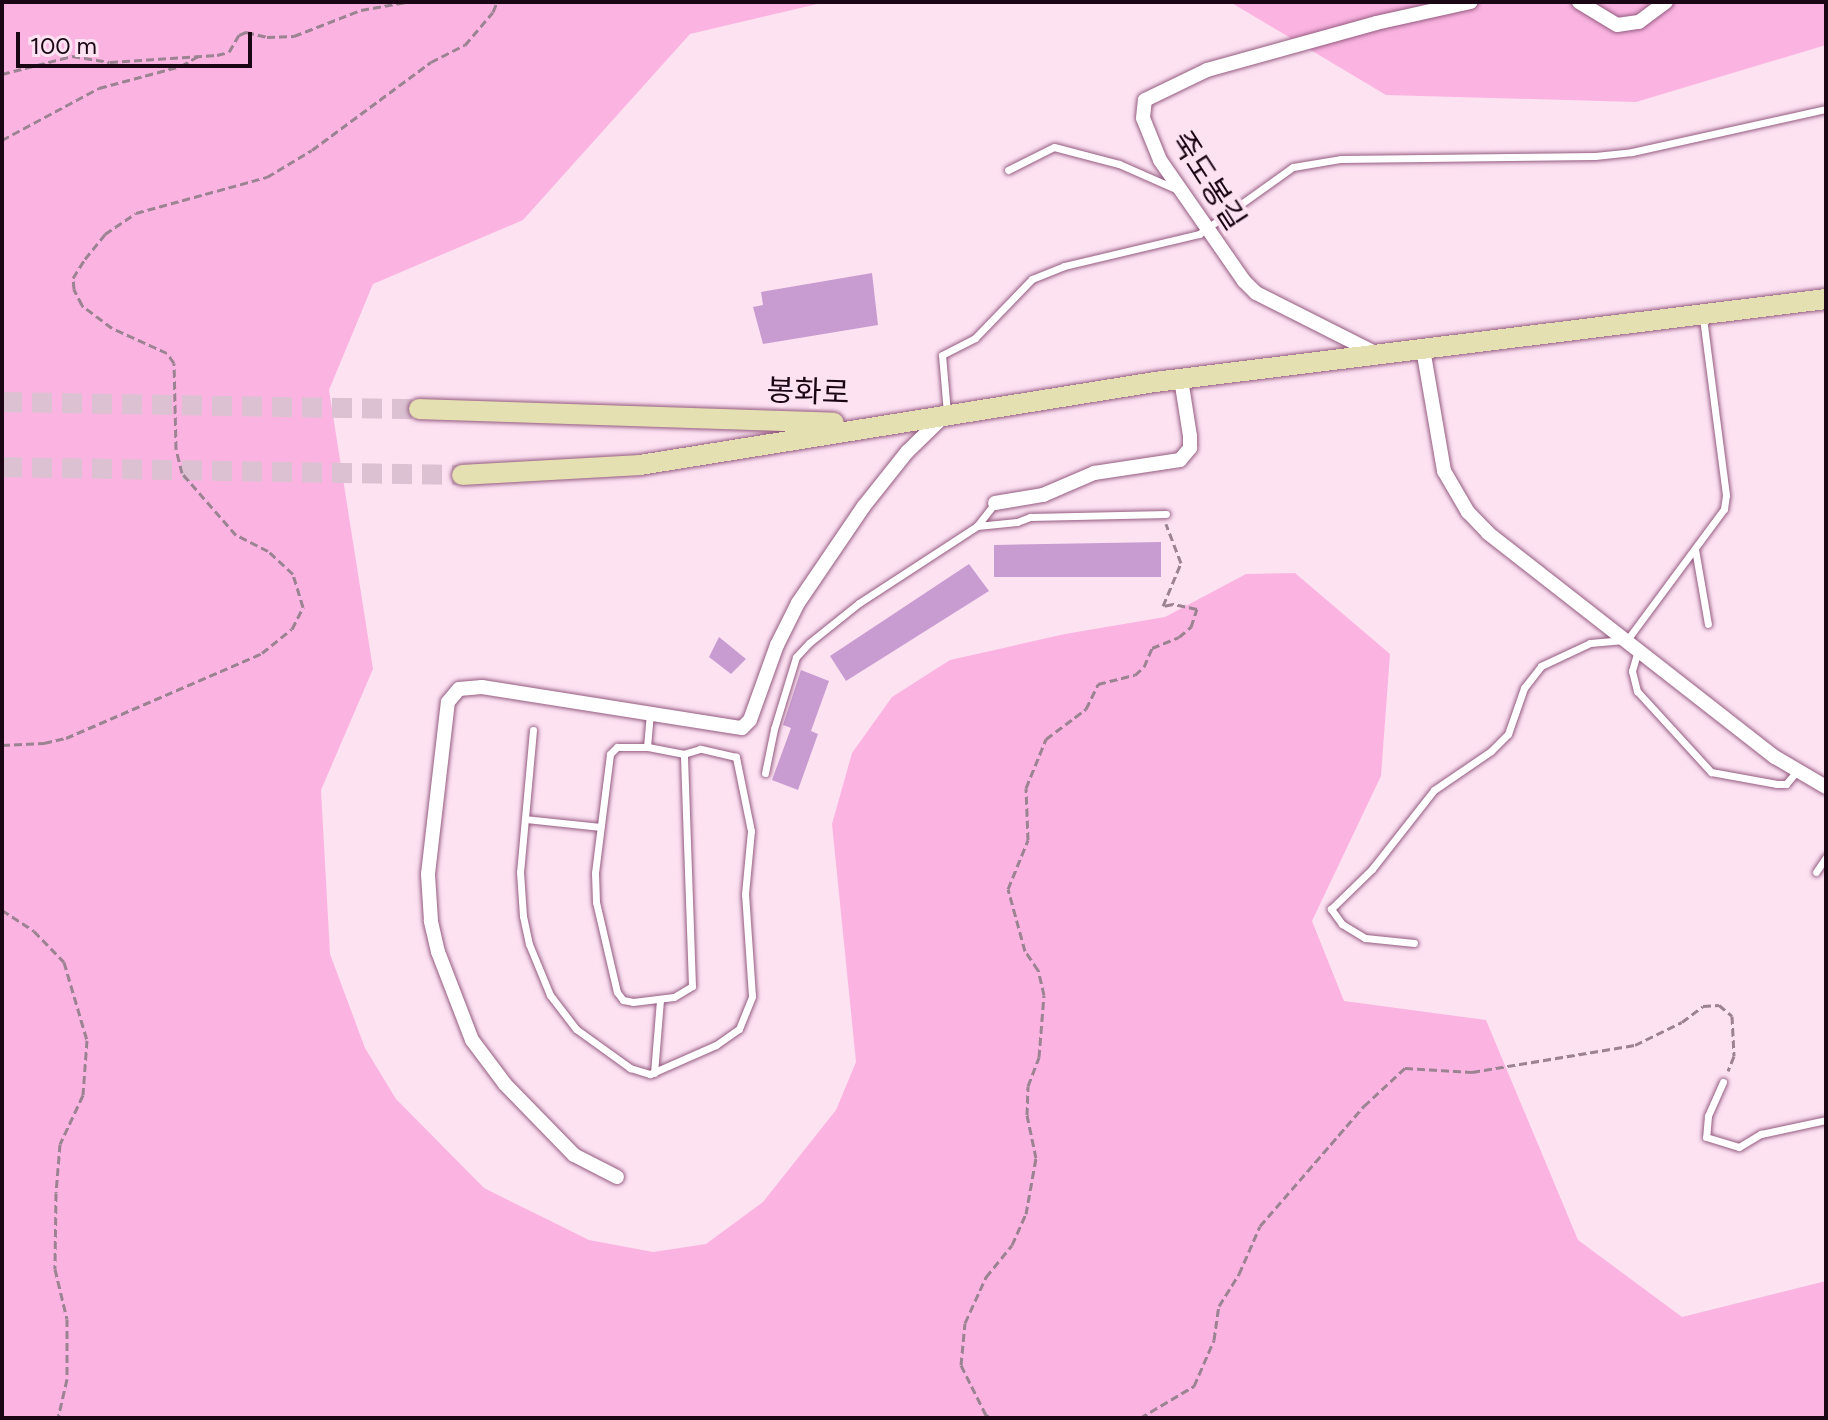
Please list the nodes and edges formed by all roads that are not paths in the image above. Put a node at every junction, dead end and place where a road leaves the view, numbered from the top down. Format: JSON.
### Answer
{"nodes":[{"id":1,"x":1471,"y":2,"type":"edge"},
{"id":2,"x":1579,"y":2,"type":"edge"},
{"id":3,"x":1666,"y":2,"type":"edge"},
{"id":4,"x":1826,"y":109,"type":"edge"},
{"id":5,"x":1008,"y":170,"type":"dead end"},
{"id":6,"x":1180,"y":191,"type":"junction"},
{"id":7,"x":1207,"y":230,"type":"junction"},
{"id":8,"x":1826,"y":299,"type":"edge"},
{"id":9,"x":1703,"y":314,"type":"junction"},
{"id":10,"x":1423,"y":349,"type":"junction"},
{"id":11,"x":1378,"y":354,"type":"junction"},
{"id":12,"x":1181,"y":379,"type":"junction"},
{"id":13,"x":419,"y":409,"type":"tunnel mouth"},
{"id":14,"x":947,"y":413,"type":"junction"},
{"id":15,"x":874,"y":425,"type":"junction"},
{"id":16,"x":462,"y":475,"type":"tunnel mouth"},
{"id":17,"x":995,"y":503,"type":"joint"},
{"id":18,"x":1164,"y":514,"type":"road end"},
{"id":19,"x":977,"y":526,"type":"junction"},
{"id":20,"x":1695,"y":549,"type":"junction"},
{"id":21,"x":1708,"y":624,"type":"dead end"},
{"id":22,"x":1633,"y":644,"type":"junction"},
{"id":23,"x":650,"y":715,"type":"junction"},
{"id":24,"x":533,"y":730,"type":"dead end"},
{"id":25,"x":647,"y":747,"type":"junction"},
{"id":26,"x":684,"y":754,"type":"junction"},
{"id":27,"x":1796,"y":772,"type":"junction"},
{"id":28,"x":765,"y":773,"type":"dead end"},
{"id":29,"x":1826,"y":787,"type":"edge"},
{"id":30,"x":525,"y":819,"type":"junction"},
{"id":31,"x":600,"y":827,"type":"junction"},
{"id":32,"x":1826,"y":857,"type":"edge"},
{"id":33,"x":1816,"y":872,"type":"dead end"},
{"id":34,"x":1414,"y":943,"type":"dead end"},
{"id":35,"x":660,"y":1000,"type":"junction"},
{"id":36,"x":654,"y":1073,"type":"junction"},
{"id":37,"x":1723,"y":1082,"type":"road end"},
{"id":38,"x":1826,"y":1120,"type":"edge"},
{"id":39,"x":617,"y":1177,"type":"dead end"}],
"edges":[{"from":1,"to":6,"type":"street","name":"죽도봉길"},
{"from":2,"to":3,"type":"street"},
{"from":4,"to":7,"type":"lane"},
{"from":5,"to":6,"type":"lane"},
{"from":6,"to":7,"type":"street","name":"죽도봉길"},
{"from":7,"to":11,"type":"street","name":"죽도봉길"},
{"from":7,"to":14,"type":"lane"},
{"from":8,"to":9,"type":"main road"},
{"from":9,"to":10,"type":"main road"},
{"from":9,"to":20,"type":"lane"},
{"from":10,"to":11,"type":"main road"},
{"from":10,"to":22,"type":"street"},
{"from":11,"to":12,"type":"main road"},
{"from":12,"to":14,"type":"main road"},
{"from":12,"to":17,"type":"street"},
{"from":13,"to":15,"type":"main road","name":"봉화로"},
{"from":14,"to":15,"type":"main road"},
{"from":14,"to":23,"type":"street"},
{"from":15,"to":16,"type":"main road","name":"봉화로"},
{"from":17,"to":19,"type":"lane"},
{"from":18,"to":19,"type":"lane"},
{"from":19,"to":28,"type":"lane"},
{"from":20,"to":21,"type":"lane"},
{"from":20,"to":22,"type":"lane"},
{"from":22,"to":27,"type":"street"},
{"from":22,"to":27,"type":"lane"},
{"from":22,"to":34,"type":"lane"},
{"from":23,"to":25,"type":"lane"},
{"from":23,"to":39,"type":"street"},
{"from":24,"to":30,"type":"lane"},
{"from":25,"to":26,"type":"lane"},
{"from":25,"to":31,"type":"lane"},
{"from":26,"to":35,"type":"lane"},
{"from":26,"to":36,"type":"lane"},
{"from":27,"to":29,"type":"street"},
{"from":30,"to":31,"type":"lane"},
{"from":30,"to":36,"type":"lane"},
{"from":31,"to":35,"type":"lane"},
{"from":32,"to":33,"type":"lane"},
{"from":35,"to":36,"type":"lane"},
{"from":37,"to":38,"type":"lane"}]}
